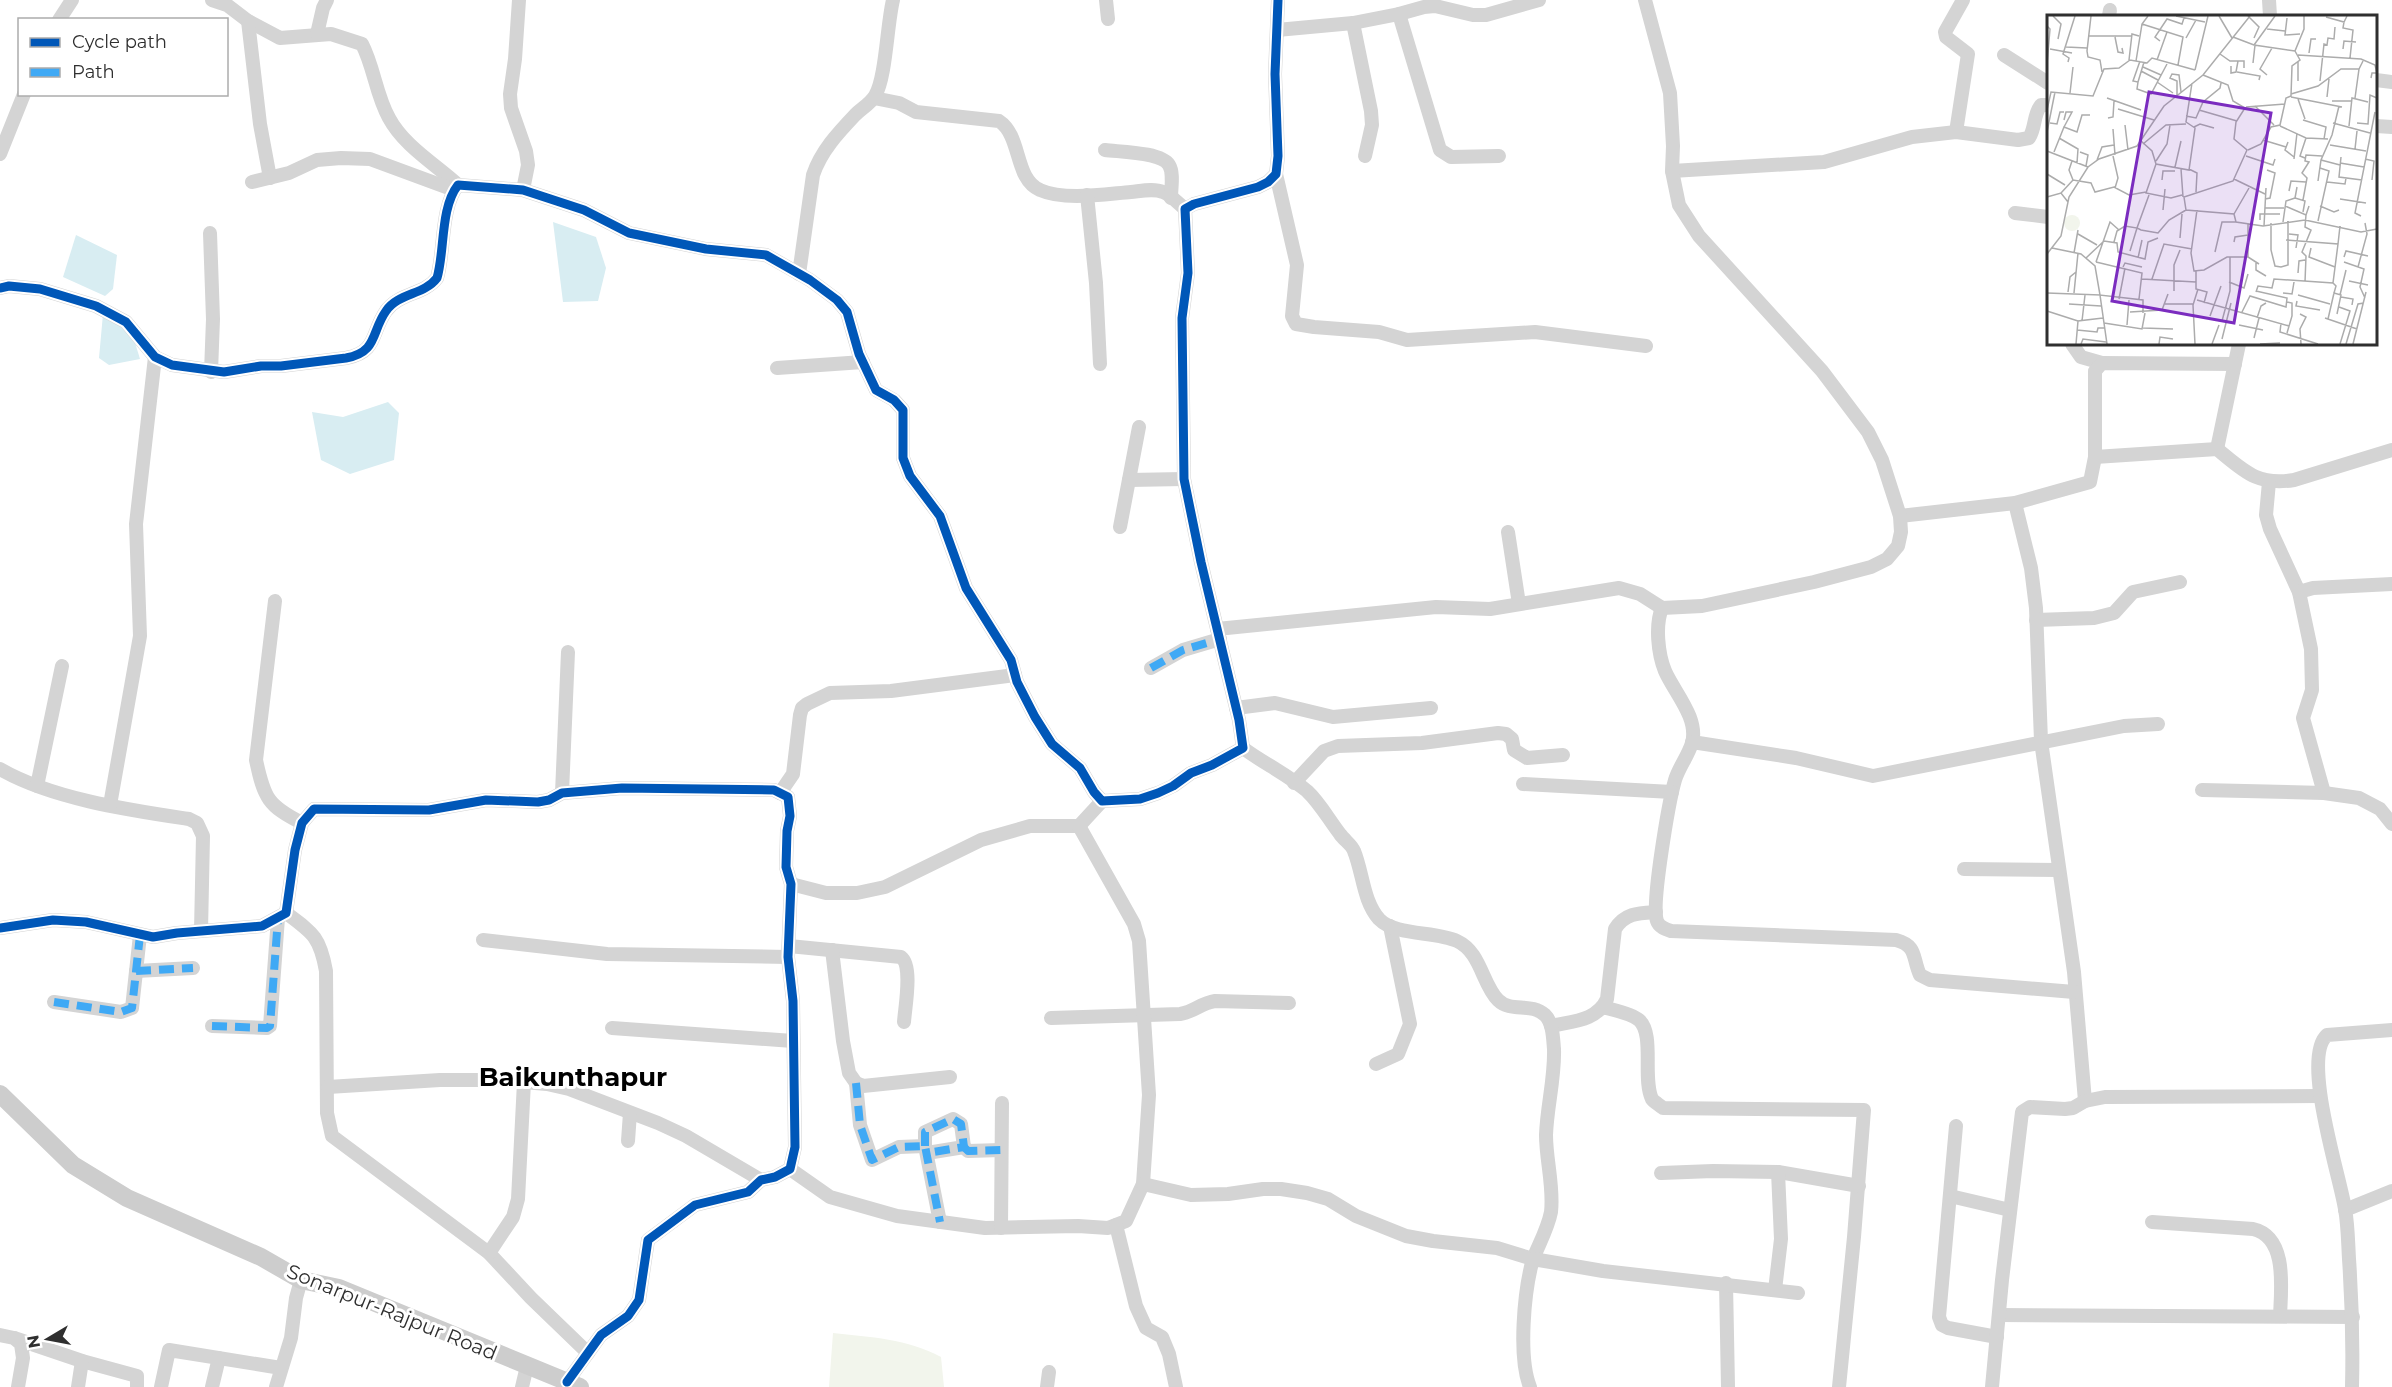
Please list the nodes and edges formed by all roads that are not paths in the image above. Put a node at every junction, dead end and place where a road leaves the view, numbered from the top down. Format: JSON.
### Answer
{"nodes":[{"id":1,"x":72,"y":0,"type":"edge"},
{"id":2,"x":212,"y":0,"type":"edge"},
{"id":3,"x":327,"y":0,"type":"edge"},
{"id":4,"x":519,"y":0,"type":"edge"},
{"id":5,"x":893,"y":0,"type":"edge"},
{"id":6,"x":1106,"y":0,"type":"edge"},
{"id":7,"x":1278,"y":0,"type":"edge"},
{"id":8,"x":1645,"y":0,"type":"edge"},
{"id":9,"x":1963,"y":0,"type":"edge"},
{"id":10,"x":2269,"y":0,"type":"edge"},
{"id":11,"x":1534,"y":1,"type":"edge"},
{"id":12,"x":1399,"y":14,"type":"junction"},
{"id":13,"x":2270,"y":15,"type":"edge"},
{"id":14,"x":60,"y":18,"type":"edge"},
{"id":15,"x":1108,"y":19,"type":"dead end"},
{"id":16,"x":248,"y":21,"type":"junction"},
{"id":17,"x":1353,"y":23,"type":"junction"},
{"id":18,"x":1277,"y":30,"type":"junction"},
{"id":19,"x":317,"y":34,"type":"junction"},
{"id":20,"x":2004,"y":55,"type":"dead end"},
{"id":21,"x":2377,"y":80,"type":"edge"},
{"id":22,"x":2047,"y":82,"type":"edge"},
{"id":23,"x":2392,"y":82,"type":"edge"},
{"id":24,"x":23,"y":96,"type":"edge"},
{"id":25,"x":874,"y":98,"type":"junction"},
{"id":26,"x":2047,"y":105,"type":"edge"},
{"id":27,"x":2377,"y":126,"type":"edge"},
{"id":28,"x":2392,"y":127,"type":"edge"},
{"id":29,"x":1956,"y":132,"type":"junction"},
{"id":30,"x":1105,"y":150,"type":"dead end"},
{"id":31,"x":0,"y":154,"type":"edge"},
{"id":32,"x":1365,"y":156,"type":"dead end"},
{"id":33,"x":1499,"y":156,"type":"dead end"},
{"id":34,"x":1672,"y":171,"type":"junction"},
{"id":35,"x":1276,"y":174,"type":"junction"},
{"id":36,"x":270,"y":178,"type":"junction"},
{"id":37,"x":252,"y":182,"type":"dead end"},
{"id":38,"x":456,"y":188,"type":"junction"},
{"id":39,"x":523,"y":190,"type":"junction"},
{"id":40,"x":1087,"y":195,"type":"junction"},
{"id":41,"x":1171,"y":198,"type":"junction"},
{"id":42,"x":1185,"y":209,"type":"junction"},
{"id":43,"x":2015,"y":213,"type":"dead end"},
{"id":44,"x":2047,"y":217,"type":"edge"},
{"id":45,"x":210,"y":233,"type":"dead end"},
{"id":46,"x":799,"y":274,"type":"junction"},
{"id":47,"x":0,"y":288,"type":"edge"},
{"id":48,"x":2073,"y":345,"type":"edge"},
{"id":49,"x":2239,"y":345,"type":"edge"},
{"id":50,"x":1646,"y":346,"type":"dead end"},
{"id":51,"x":155,"y":357,"type":"junction"},
{"id":52,"x":863,"y":362,"type":"junction"},
{"id":53,"x":1100,"y":363,"type":"dead end"},
{"id":54,"x":2102,"y":363,"type":"junction"},
{"id":55,"x":2235,"y":364,"type":"junction"},
{"id":56,"x":777,"y":368,"type":"dead end"},
{"id":57,"x":211,"y":372,"type":"junction"},
{"id":58,"x":1139,"y":427,"type":"dead end"},
{"id":59,"x":2217,"y":449,"type":"junction"},
{"id":60,"x":2392,"y":450,"type":"edge"},
{"id":61,"x":2095,"y":457,"type":"junction"},
{"id":62,"x":1184,"y":479,"type":"junction"},
{"id":63,"x":1129,"y":480,"type":"junction"},
{"id":64,"x":2269,"y":482,"type":"junction"},
{"id":65,"x":2015,"y":503,"type":"junction"},
{"id":66,"x":1900,"y":516,"type":"junction"},
{"id":67,"x":1120,"y":527,"type":"dead end"},
{"id":68,"x":1508,"y":532,"type":"dead end"},
{"id":69,"x":2180,"y":582,"type":"dead end"},
{"id":70,"x":2392,"y":584,"type":"edge"},
{"id":71,"x":2298,"y":592,"type":"junction"},
{"id":72,"x":274,"y":602,"type":"dead end"},
{"id":73,"x":1519,"y":604,"type":"junction"},
{"id":74,"x":1662,"y":608,"type":"junction"},
{"id":75,"x":2036,"y":620,"type":"junction"},
{"id":76,"x":1219,"y":634,"type":"junction"},
{"id":77,"x":568,"y":652,"type":"dead end"},
{"id":78,"x":62,"y":666,"type":"dead end"},
{"id":79,"x":1151,"y":668,"type":"dead end"},
{"id":80,"x":1015,"y":675,"type":"junction"},
{"id":81,"x":1236,"y":708,"type":"junction"},
{"id":82,"x":1431,"y":708,"type":"dead end"},
{"id":83,"x":2158,"y":724,"type":"dead end"},
{"id":84,"x":2041,"y":741,"type":"junction"},
{"id":85,"x":1692,"y":742,"type":"junction"},
{"id":86,"x":1243,"y":747,"type":"junction"},
{"id":87,"x":1563,"y":755,"type":"dead end"},
{"id":88,"x":0,"y":769,"type":"edge"},
{"id":89,"x":1294,"y":783,"type":"junction"},
{"id":90,"x":1523,"y":784,"type":"dead end"},
{"id":91,"x":36,"y":786,"type":"junction"},
{"id":92,"x":2202,"y":790,"type":"dead end"},
{"id":93,"x":1672,"y":792,"type":"junction"},
{"id":94,"x":562,"y":793,"type":"junction"},
{"id":95,"x":780,"y":793,"type":"junction"},
{"id":96,"x":2324,"y":793,"type":"junction"},
{"id":97,"x":1102,"y":801,"type":"junction"},
{"id":98,"x":110,"y":805,"type":"junction"},
{"id":99,"x":302,"y":823,"type":"junction"},
{"id":100,"x":2392,"y":824,"type":"edge"},
{"id":101,"x":1078,"y":826,"type":"junction"},
{"id":102,"x":1964,"y":869,"type":"dead end"},
{"id":103,"x":2059,"y":870,"type":"junction"},
{"id":104,"x":791,"y":884,"type":"junction"},
{"id":105,"x":1656,"y":912,"type":"junction"},
{"id":106,"x":282,"y":916,"type":"junction"},
{"id":107,"x":1390,"y":926,"type":"junction"},
{"id":108,"x":0,"y":928,"type":"edge"},
{"id":109,"x":201,"y":931,"type":"junction"},
{"id":110,"x":140,"y":935,"type":"junction"},
{"id":111,"x":483,"y":940,"type":"dead end"},
{"id":112,"x":832,"y":950,"type":"junction"},
{"id":113,"x":788,"y":952,"type":"junction"},
{"id":114,"x":193,"y":968,"type":"dead end"},
{"id":115,"x":136,"y":971,"type":"junction"},
{"id":116,"x":2074,"y":992,"type":"junction"},
{"id":117,"x":54,"y":1002,"type":"dead end"},
{"id":118,"x":1288,"y":1003,"type":"dead end"},
{"id":119,"x":1603,"y":1007,"type":"junction"},
{"id":120,"x":1144,"y":1015,"type":"junction"},
{"id":121,"x":1052,"y":1018,"type":"dead end"},
{"id":122,"x":904,"y":1022,"type":"dead end"},
{"id":123,"x":212,"y":1026,"type":"dead end"},
{"id":124,"x":1551,"y":1026,"type":"junction"},
{"id":125,"x":612,"y":1028,"type":"dead end"},
{"id":126,"x":2392,"y":1030,"type":"edge"},
{"id":127,"x":793,"y":1041,"type":"junction"},
{"id":128,"x":1376,"y":1064,"type":"dead end"},
{"id":129,"x":950,"y":1077,"type":"dead end"},
{"id":130,"x":524,"y":1082,"type":"junction"},
{"id":131,"x":856,"y":1083,"type":"junction"},
{"id":132,"x":328,"y":1088,"type":"junction"},
{"id":133,"x":0,"y":1094,"type":"edge"},
{"id":134,"x":2319,"y":1096,"type":"junction"},
{"id":135,"x":2085,"y":1101,"type":"junction"},
{"id":136,"x":1002,"y":1102,"type":"dead end"},
{"id":137,"x":630,"y":1113,"type":"junction"},
{"id":138,"x":1956,"y":1126,"type":"dead end"},
{"id":139,"x":628,"y":1141,"type":"dead end"},
{"id":140,"x":964,"y":1147,"type":"junction"},
{"id":141,"x":926,"y":1149,"type":"junction"},
{"id":142,"x":1001,"y":1150,"type":"junction"},
{"id":143,"x":790,"y":1169,"type":"junction"},
{"id":144,"x":1778,"y":1172,"type":"junction"},
{"id":145,"x":1661,"y":1173,"type":"dead end"},
{"id":146,"x":761,"y":1180,"type":"junction"},
{"id":147,"x":1143,"y":1184,"type":"junction"},
{"id":148,"x":1859,"y":1186,"type":"junction"},
{"id":149,"x":2392,"y":1191,"type":"edge"},
{"id":150,"x":1950,"y":1196,"type":"junction"},
{"id":151,"x":2010,"y":1210,"type":"junction"},
{"id":152,"x":2346,"y":1210,"type":"junction"},
{"id":153,"x":940,"y":1222,"type":"junction"},
{"id":154,"x":2152,"y":1222,"type":"dead end"},
{"id":155,"x":1116,"y":1225,"type":"junction"},
{"id":156,"x":1001,"y":1228,"type":"junction"},
{"id":157,"x":489,"y":1253,"type":"junction"},
{"id":158,"x":1533,"y":1259,"type":"junction"},
{"id":159,"x":301,"y":1280,"type":"junction"},
{"id":160,"x":1726,"y":1283,"type":"junction"},
{"id":161,"x":1775,"y":1290,"type":"junction"},
{"id":162,"x":1798,"y":1293,"type":"dead end"},
{"id":163,"x":1999,"y":1315,"type":"junction"},
{"id":164,"x":2280,"y":1316,"type":"junction"},
{"id":165,"x":2353,"y":1317,"type":"junction"},
{"id":166,"x":0,"y":1335,"type":"edge"},
{"id":167,"x":1997,"y":1337,"type":"junction"},
{"id":168,"x":14,"y":1338,"type":"junction"},
{"id":169,"x":588,"y":1353,"type":"junction"},
{"id":170,"x":219,"y":1358,"type":"junction"},
{"id":171,"x":82,"y":1361,"type":"junction"},
{"id":172,"x":527,"y":1366,"type":"junction"},
{"id":173,"x":282,"y":1368,"type":"junction"},
{"id":174,"x":1050,"y":1372,"type":"dead end"},
{"id":175,"x":573,"y":1384,"type":"edge"},
{"id":176,"x":18,"y":1387,"type":"edge"},
{"id":177,"x":78,"y":1387,"type":"edge"},
{"id":178,"x":137,"y":1387,"type":"edge"},
{"id":179,"x":161,"y":1387,"type":"edge"},
{"id":180,"x":212,"y":1387,"type":"edge"},
{"id":181,"x":276,"y":1387,"type":"edge"},
{"id":182,"x":522,"y":1387,"type":"edge"},
{"id":183,"x":1047,"y":1387,"type":"edge"},
{"id":184,"x":1176,"y":1387,"type":"edge"},
{"id":185,"x":1530,"y":1387,"type":"edge"},
{"id":186,"x":1728,"y":1387,"type":"edge"},
{"id":187,"x":1839,"y":1387,"type":"edge"},
{"id":188,"x":1992,"y":1387,"type":"edge"},
{"id":189,"x":2352,"y":1387,"type":"edge"}],
"edges":[{"from":1,"to":14,"type":"street"},
{"from":2,"to":16,"type":"street"},
{"from":3,"to":19,"type":"street"},
{"from":4,"to":39,"type":"street"},
{"from":5,"to":25,"type":"street"},
{"from":6,"to":15,"type":"street"},
{"from":7,"to":18,"type":"street"},
{"from":8,"to":34,"type":"street"},
{"from":9,"to":29,"type":"street"},
{"from":10,"to":13,"type":"street"},
{"from":11,"to":12,"type":"street"},
{"from":12,"to":17,"type":"street"},
{"from":12,"to":33,"type":"street"},
{"from":16,"to":19,"type":"street"},
{"from":16,"to":36,"type":"street"},
{"from":17,"to":18,"type":"street"},
{"from":17,"to":32,"type":"street"},
{"from":18,"to":35,"type":"street"},
{"from":19,"to":38,"type":"street"},
{"from":20,"to":22,"type":"street"},
{"from":21,"to":23,"type":"street"},
{"from":24,"to":31,"type":"street"},
{"from":25,"to":40,"type":"street"},
{"from":25,"to":46,"type":"street"},
{"from":26,"to":29,"type":"street"},
{"from":27,"to":28,"type":"street"},
{"from":29,"to":34,"type":"street"},
{"from":30,"to":41,"type":"street"},
{"from":34,"to":66,"type":"street"},
{"from":35,"to":42,"type":"street"},
{"from":35,"to":50,"type":"street"},
{"from":36,"to":37,"type":"street"},
{"from":36,"to":38,"type":"street"},
{"from":38,"to":39,"type":"street"},
{"from":38,"to":57,"type":"street"},
{"from":39,"to":46,"type":"street"},
{"from":40,"to":41,"type":"street"},
{"from":40,"to":53,"type":"street"},
{"from":41,"to":42,"type":"street"},
{"from":42,"to":62,"type":"street"},
{"from":43,"to":44,"type":"street"},
{"from":45,"to":57,"type":"street"},
{"from":46,"to":52,"type":"street"},
{"from":47,"to":51,"type":"street"},
{"from":48,"to":54,"type":"street"},
{"from":49,"to":55,"type":"street"},
{"from":51,"to":57,"type":"street"},
{"from":51,"to":98,"type":"street"},
{"from":52,"to":56,"type":"street"},
{"from":52,"to":80,"type":"street"},
{"from":54,"to":55,"type":"street"},
{"from":54,"to":61,"type":"street"},
{"from":55,"to":59,"type":"street"},
{"from":58,"to":63,"type":"street"},
{"from":59,"to":61,"type":"street"},
{"from":59,"to":64,"type":"street"},
{"from":60,"to":64,"type":"street"},
{"from":61,"to":65,"type":"street"},
{"from":62,"to":63,"type":"street"},
{"from":62,"to":76,"type":"street"},
{"from":63,"to":67,"type":"street"},
{"from":64,"to":71,"type":"street"},
{"from":65,"to":66,"type":"street"},
{"from":65,"to":75,"type":"street"},
{"from":66,"to":74,"type":"street"},
{"from":68,"to":73,"type":"street"},
{"from":69,"to":75,"type":"street"},
{"from":70,"to":71,"type":"street"},
{"from":71,"to":96,"type":"street"},
{"from":72,"to":99,"type":"street"},
{"from":73,"to":74,"type":"street"},
{"from":73,"to":76,"type":"street"},
{"from":74,"to":85,"type":"street"},
{"from":75,"to":84,"type":"street"},
{"from":76,"to":79,"type":"street"},
{"from":76,"to":81,"type":"street"},
{"from":77,"to":94,"type":"street"},
{"from":78,"to":91,"type":"street"},
{"from":80,"to":95,"type":"street"},
{"from":80,"to":97,"type":"street"},
{"from":81,"to":82,"type":"street"},
{"from":81,"to":86,"type":"street"},
{"from":83,"to":84,"type":"street"},
{"from":84,"to":85,"type":"street"},
{"from":84,"to":103,"type":"street"},
{"from":85,"to":93,"type":"street"},
{"from":86,"to":89,"type":"street"},
{"from":86,"to":97,"type":"street"},
{"from":87,"to":89,"type":"street"},
{"from":88,"to":91,"type":"street"},
{"from":89,"to":107,"type":"street"},
{"from":90,"to":93,"type":"street"},
{"from":91,"to":98,"type":"street"},
{"from":92,"to":96,"type":"street"},
{"from":93,"to":105,"type":"street"},
{"from":94,"to":95,"type":"street"},
{"from":94,"to":99,"type":"street"},
{"from":95,"to":104,"type":"street"},
{"from":96,"to":100,"type":"street"},
{"from":97,"to":101,"type":"street"},
{"from":98,"to":109,"type":"street"},
{"from":99,"to":106,"type":"street"},
{"from":101,"to":104,"type":"street"},
{"from":101,"to":120,"type":"street"},
{"from":102,"to":103,"type":"street"},
{"from":103,"to":116,"type":"street"},
{"from":104,"to":113,"type":"street"},
{"from":105,"to":116,"type":"street"},
{"from":105,"to":119,"type":"street"},
{"from":106,"to":109,"type":"street"},
{"from":106,"to":123,"type":"street"},
{"from":106,"to":132,"type":"street"},
{"from":107,"to":124,"type":"street"},
{"from":107,"to":128,"type":"street"},
{"from":108,"to":110,"type":"street"},
{"from":109,"to":110,"type":"street"},
{"from":110,"to":115,"type":"street"},
{"from":111,"to":113,"type":"street"},
{"from":112,"to":113,"type":"street"},
{"from":112,"to":122,"type":"street"},
{"from":112,"to":131,"type":"street"},
{"from":113,"to":127,"type":"street"},
{"from":114,"to":115,"type":"street"},
{"from":115,"to":117,"type":"street"},
{"from":116,"to":135,"type":"street"},
{"from":118,"to":120,"type":"street"},
{"from":119,"to":124,"type":"street"},
{"from":119,"to":148,"type":"street"},
{"from":120,"to":121,"type":"street"},
{"from":120,"to":147,"type":"street"},
{"from":124,"to":158,"type":"street"},
{"from":125,"to":127,"type":"street"},
{"from":126,"to":134,"type":"street"},
{"from":127,"to":143,"type":"street"},
{"from":129,"to":131,"type":"street"},
{"from":130,"to":132,"type":"street"},
{"from":130,"to":137,"type":"street"},
{"from":130,"to":157,"type":"street"},
{"from":131,"to":141,"type":"street"},
{"from":132,"to":157,"type":"street"},
{"from":133,"to":159,"type":"main road","name":"Sonarpur-Rajpur Road"},
{"from":134,"to":135,"type":"street"},
{"from":134,"to":152,"type":"street"},
{"from":135,"to":151,"type":"street"},
{"from":136,"to":142,"type":"street"},
{"from":137,"to":139,"type":"street"},
{"from":137,"to":146,"type":"street"},
{"from":138,"to":150,"type":"street"},
{"from":140,"to":141,"type":"street"},
{"from":140,"to":141,"type":"street"},
{"from":140,"to":142,"type":"street"},
{"from":141,"to":153,"type":"street"},
{"from":142,"to":156,"type":"street"},
{"from":143,"to":146,"type":"street"},
{"from":143,"to":153,"type":"street"},
{"from":144,"to":145,"type":"street"},
{"from":144,"to":148,"type":"street"},
{"from":144,"to":161,"type":"street"},
{"from":146,"to":169,"type":"street"},
{"from":147,"to":155,"type":"street"},
{"from":147,"to":158,"type":"street"},
{"from":148,"to":187,"type":"street"},
{"from":149,"to":152,"type":"street"},
{"from":150,"to":151,"type":"street"},
{"from":150,"to":167,"type":"street"},
{"from":151,"to":163,"type":"street"},
{"from":152,"to":165,"type":"street"},
{"from":153,"to":156,"type":"street"},
{"from":154,"to":164,"type":"street"},
{"from":155,"to":156,"type":"street"},
{"from":155,"to":184,"type":"street"},
{"from":157,"to":169,"type":"street"},
{"from":158,"to":160,"type":"street"},
{"from":158,"to":185,"type":"street"},
{"from":159,"to":172,"type":"main road","name":"Sonarpur-Rajpur Road"},
{"from":159,"to":173,"type":"street"},
{"from":160,"to":161,"type":"street"},
{"from":160,"to":186,"type":"street"},
{"from":161,"to":162,"type":"street"},
{"from":163,"to":164,"type":"street"},
{"from":163,"to":167,"type":"street"},
{"from":164,"to":165,"type":"street"},
{"from":165,"to":189,"type":"street"},
{"from":166,"to":168,"type":"street"},
{"from":167,"to":188,"type":"street"},
{"from":168,"to":171,"type":"street"},
{"from":168,"to":176,"type":"street"},
{"from":169,"to":175,"type":"street"},
{"from":170,"to":173,"type":"street"},
{"from":170,"to":179,"type":"street"},
{"from":170,"to":180,"type":"street"},
{"from":171,"to":177,"type":"street"},
{"from":171,"to":178,"type":"street"},
{"from":172,"to":175,"type":"main road","name":"Sonarpur-Rajpur Road"},
{"from":172,"to":182,"type":"street"},
{"from":173,"to":181,"type":"street"},
{"from":174,"to":183,"type":"street"}]}
